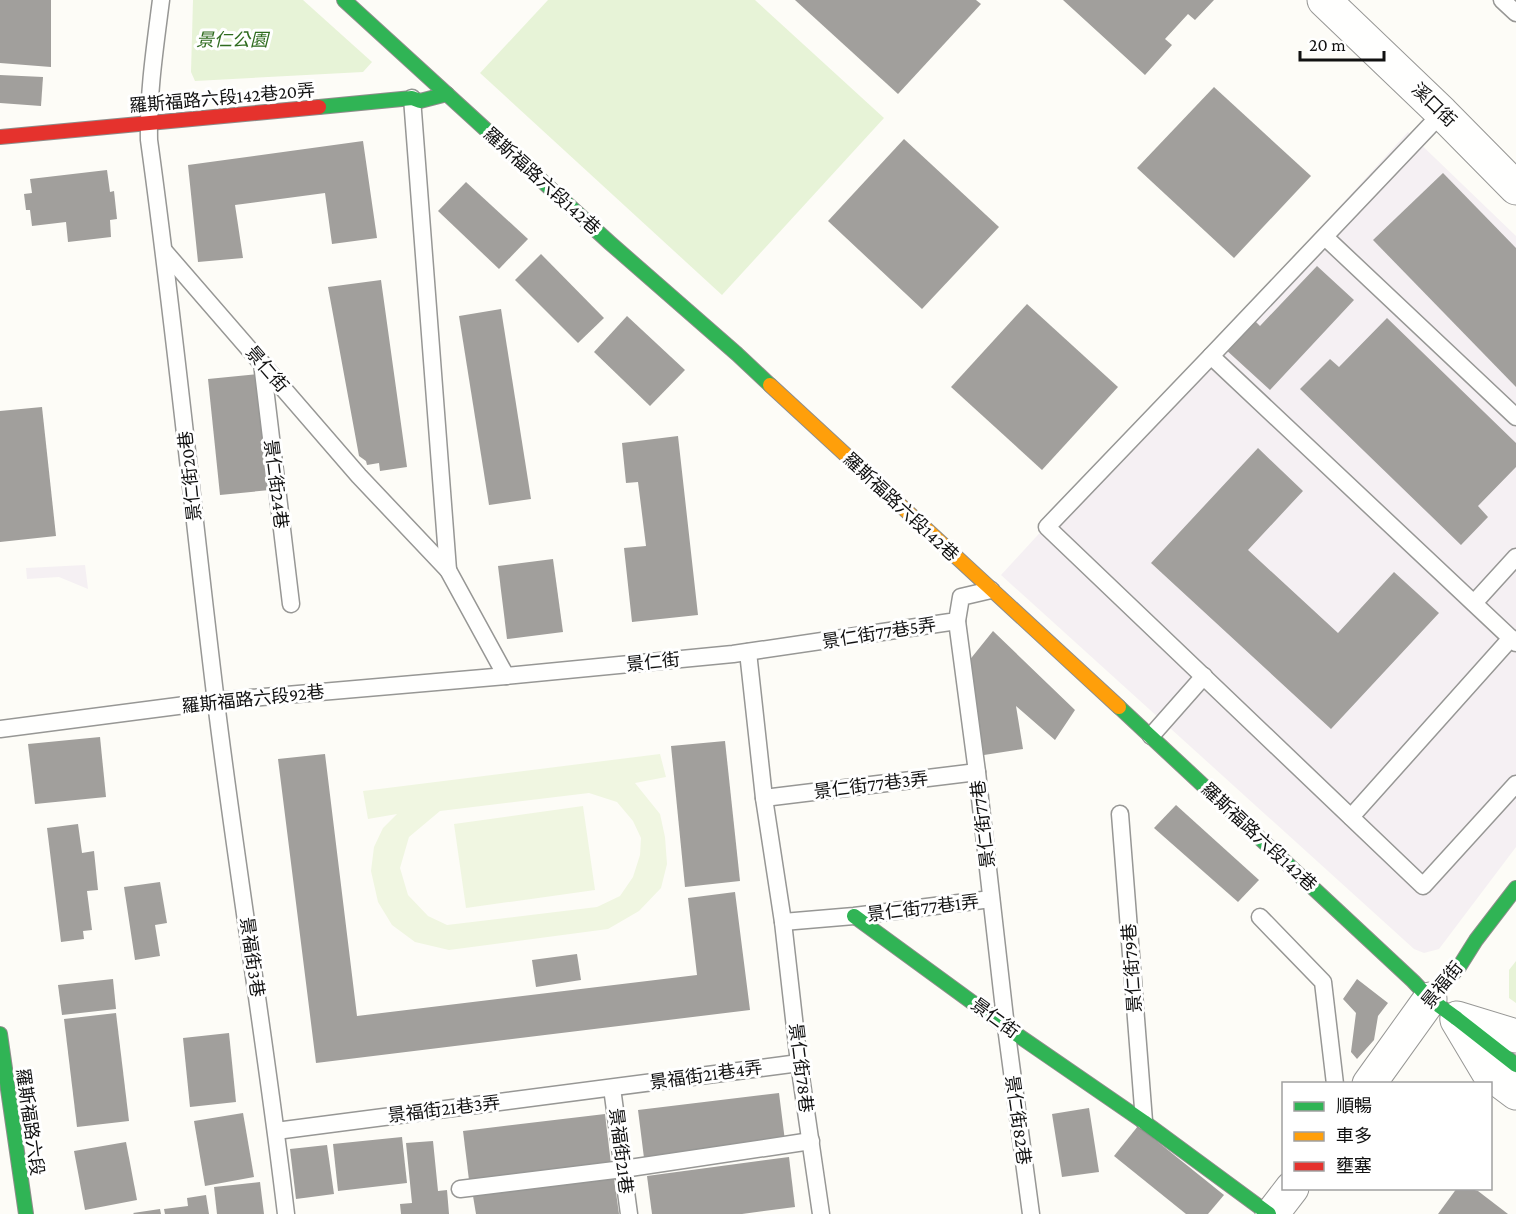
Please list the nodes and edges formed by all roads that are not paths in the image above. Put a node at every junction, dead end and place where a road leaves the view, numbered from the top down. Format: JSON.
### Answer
{"nodes":[{"id":1,"x":161,"y":0,"type":"edge"},
{"id":2,"x":344,"y":0,"type":"edge"},
{"id":3,"x":1324,"y":0,"type":"edge"},
{"id":4,"x":1502,"y":0,"type":"edge"},
{"id":5,"x":1516,"y":13,"type":"edge"},
{"id":6,"x":447,"y":94,"type":"junction"},
{"id":7,"x":412,"y":98,"type":"junction"},
{"id":8,"x":1442,"y":112,"type":"junction"},
{"id":9,"x":149,"y":122,"type":"junction"},
{"id":10,"x":0,"y":137,"type":"edge"},
{"id":11,"x":1516,"y":188,"type":"edge"},
{"id":12,"x":1324,"y":237,"type":"junction"},
{"id":13,"x":165,"y":252,"type":"junction"},
{"id":14,"x":1211,"y":357,"type":"junction"},
{"id":15,"x":262,"y":363,"type":"junction"},
{"id":16,"x":1516,"y":417,"type":"edge"},
{"id":17,"x":1516,"y":557,"type":"edge"},
{"id":18,"x":448,"y":570,"type":"junction"},
{"id":19,"x":990,"y":590,"type":"junction"},
{"id":20,"x":1474,"y":603,"type":"junction"},
{"id":21,"x":291,"y":604,"type":"dead end"},
{"id":22,"x":957,"y":621,"type":"junction"},
{"id":23,"x":1514,"y":640,"type":"edge"},
{"id":24,"x":748,"y":652,"type":"junction"},
{"id":25,"x":506,"y":676,"type":"junction"},
{"id":26,"x":1204,"y":676,"type":"junction"},
{"id":27,"x":216,"y":701,"type":"junction"},
{"id":28,"x":0,"y":729,"type":"edge"},
{"id":29,"x":1151,"y":736,"type":"junction"},
{"id":30,"x":977,"y":772,"type":"junction"},
{"id":31,"x":1516,"y":784,"type":"edge"},
{"id":32,"x":764,"y":798,"type":"junction"},
{"id":33,"x":1120,"y":814,"type":"dead end"},
{"id":34,"x":1351,"y":818,"type":"junction"},
{"id":35,"x":1516,"y":888,"type":"edge"},
{"id":36,"x":991,"y":899,"type":"junction"},
{"id":37,"x":854,"y":916,"type":"junction"},
{"id":38,"x":1260,"y":917,"type":"dead end"},
{"id":39,"x":783,"y":922,"type":"junction"},
{"id":40,"x":1443,"y":1009,"type":"junction"},
{"id":41,"x":1006,"y":1027,"type":"junction"},
{"id":42,"x":0,"y":1034,"type":"edge"},
{"id":43,"x":1516,"y":1036,"type":"edge"},
{"id":44,"x":800,"y":1063,"type":"junction"},
{"id":45,"x":1516,"y":1065,"type":"edge"},
{"id":46,"x":1335,"y":1082,"type":"edge"},
{"id":47,"x":1370,"y":1082,"type":"edge"},
{"id":48,"x":612,"y":1088,"type":"junction"},
{"id":49,"x":1516,"y":1093,"type":"edge"},
{"id":50,"x":1144,"y":1122,"type":"junction"},
{"id":51,"x":276,"y":1131,"type":"junction"},
{"id":52,"x":811,"y":1141,"type":"junction"},
{"id":53,"x":623,"y":1169,"type":"junction"},
{"id":54,"x":460,"y":1189,"type":"dead end"},
{"id":55,"x":1290,"y":1190,"type":"edge"},
{"id":56,"x":26,"y":1214,"type":"edge"},
{"id":57,"x":286,"y":1214,"type":"edge"},
{"id":58,"x":629,"y":1214,"type":"edge"},
{"id":59,"x":821,"y":1214,"type":"edge"},
{"id":60,"x":1031,"y":1214,"type":"edge"},
{"id":61,"x":1271,"y":1214,"type":"edge"}],
"edges":[{"from":1,"to":9,"type":"lane"},
{"from":2,"to":6,"type":"main road","name":"羅斯福路六段142巷"},
{"from":3,"to":8,"type":"street","name":"溪口街"},
{"from":4,"to":5,"type":"lane"},
{"from":6,"to":7,"type":"main road","name":"羅斯福路六段142巷20弄"},
{"from":6,"to":19,"type":"main road","name":"羅斯福路六段142巷"},
{"from":7,"to":9,"type":"main road","name":"羅斯福路六段142巷20弄"},
{"from":7,"to":18,"type":"lane"},
{"from":8,"to":11,"type":"street","name":"溪口街"},
{"from":8,"to":12,"type":"lane"},
{"from":9,"to":10,"type":"main road","name":"羅斯福路六段142巷20弄"},
{"from":9,"to":13,"type":"lane"},
{"from":12,"to":14,"type":"lane"},
{"from":12,"to":16,"type":"lane"},
{"from":13,"to":15,"type":"lane","name":"景仁街"},
{"from":13,"to":27,"type":"lane","name":"景仁街20巷"},
{"from":14,"to":20,"type":"lane"},
{"from":14,"to":26,"type":"lane"},
{"from":15,"to":18,"type":"lane","name":"景仁街"},
{"from":15,"to":21,"type":"lane","name":"景仁街24巷"},
{"from":17,"to":20,"type":"lane"},
{"from":18,"to":25,"type":"lane","name":"景仁街"},
{"from":19,"to":22,"type":"lane","name":"景仁街77巷5弄"},
{"from":19,"to":29,"type":"main road","name":"羅斯福路六段142巷"},
{"from":20,"to":23,"type":"lane"},
{"from":22,"to":24,"type":"lane","name":"景仁街77巷5弄"},
{"from":22,"to":30,"type":"lane","name":"景仁街77巷"},
{"from":23,"to":34,"type":"lane"},
{"from":24,"to":25,"type":"lane","name":"景仁街"},
{"from":24,"to":32,"type":"lane"},
{"from":25,"to":27,"type":"lane","name":"羅斯福路六段92巷"},
{"from":26,"to":29,"type":"lane"},
{"from":26,"to":34,"type":"lane"},
{"from":27,"to":28,"type":"lane","name":"羅斯福路六段92巷"},
{"from":27,"to":51,"type":"lane","name":"景福街3巷"},
{"from":29,"to":40,"type":"main road","name":"羅斯福路六段142巷"},
{"from":30,"to":32,"type":"lane","name":"景仁街77巷3弄"},
{"from":30,"to":36,"type":"lane","name":"景仁街77巷"},
{"from":31,"to":34,"type":"lane"},
{"from":32,"to":39,"type":"lane"},
{"from":33,"to":50,"type":"lane","name":"景仁街79巷"},
{"from":35,"to":40,"type":"main road","name":"景福街"},
{"from":36,"to":37,"type":"lane","name":"景仁街77巷1弄"},
{"from":36,"to":41,"type":"lane","name":"景仁街77巷"},
{"from":37,"to":39,"type":"lane"},
{"from":37,"to":41,"type":"main road","name":"景仁街"},
{"from":38,"to":46,"type":"lane"},
{"from":39,"to":44,"type":"lane","name":"景仁街78巷"},
{"from":40,"to":43,"type":"street","name":"羅斯福路六段142巷"},
{"from":40,"to":45,"type":"main road"},
{"from":40,"to":47,"type":"street","name":"景福街"},
{"from":40,"to":49,"type":"street","name":"羅斯福路六段142巷"},
{"from":41,"to":50,"type":"main road","name":"景仁街"},
{"from":41,"to":60,"type":"lane","name":"景仁街82巷"},
{"from":42,"to":56,"type":"main road","name":"羅斯福路六段"},
{"from":44,"to":48,"type":"lane","name":"景福街21巷4弄"},
{"from":44,"to":52,"type":"lane","name":"景仁街78巷"},
{"from":48,"to":51,"type":"lane","name":"景福街21巷3弄"},
{"from":48,"to":53,"type":"lane","name":"景福街21巷"},
{"from":50,"to":61,"type":"main road","name":"景仁街"},
{"from":51,"to":57,"type":"lane","name":"景福街3巷"},
{"from":52,"to":53,"type":"lane"},
{"from":52,"to":59,"type":"lane","name":"景仁街78巷"},
{"from":53,"to":54,"type":"lane"},
{"from":53,"to":58,"type":"lane","name":"景福街21巷"},
{"from":55,"to":61,"type":"street"}]}
